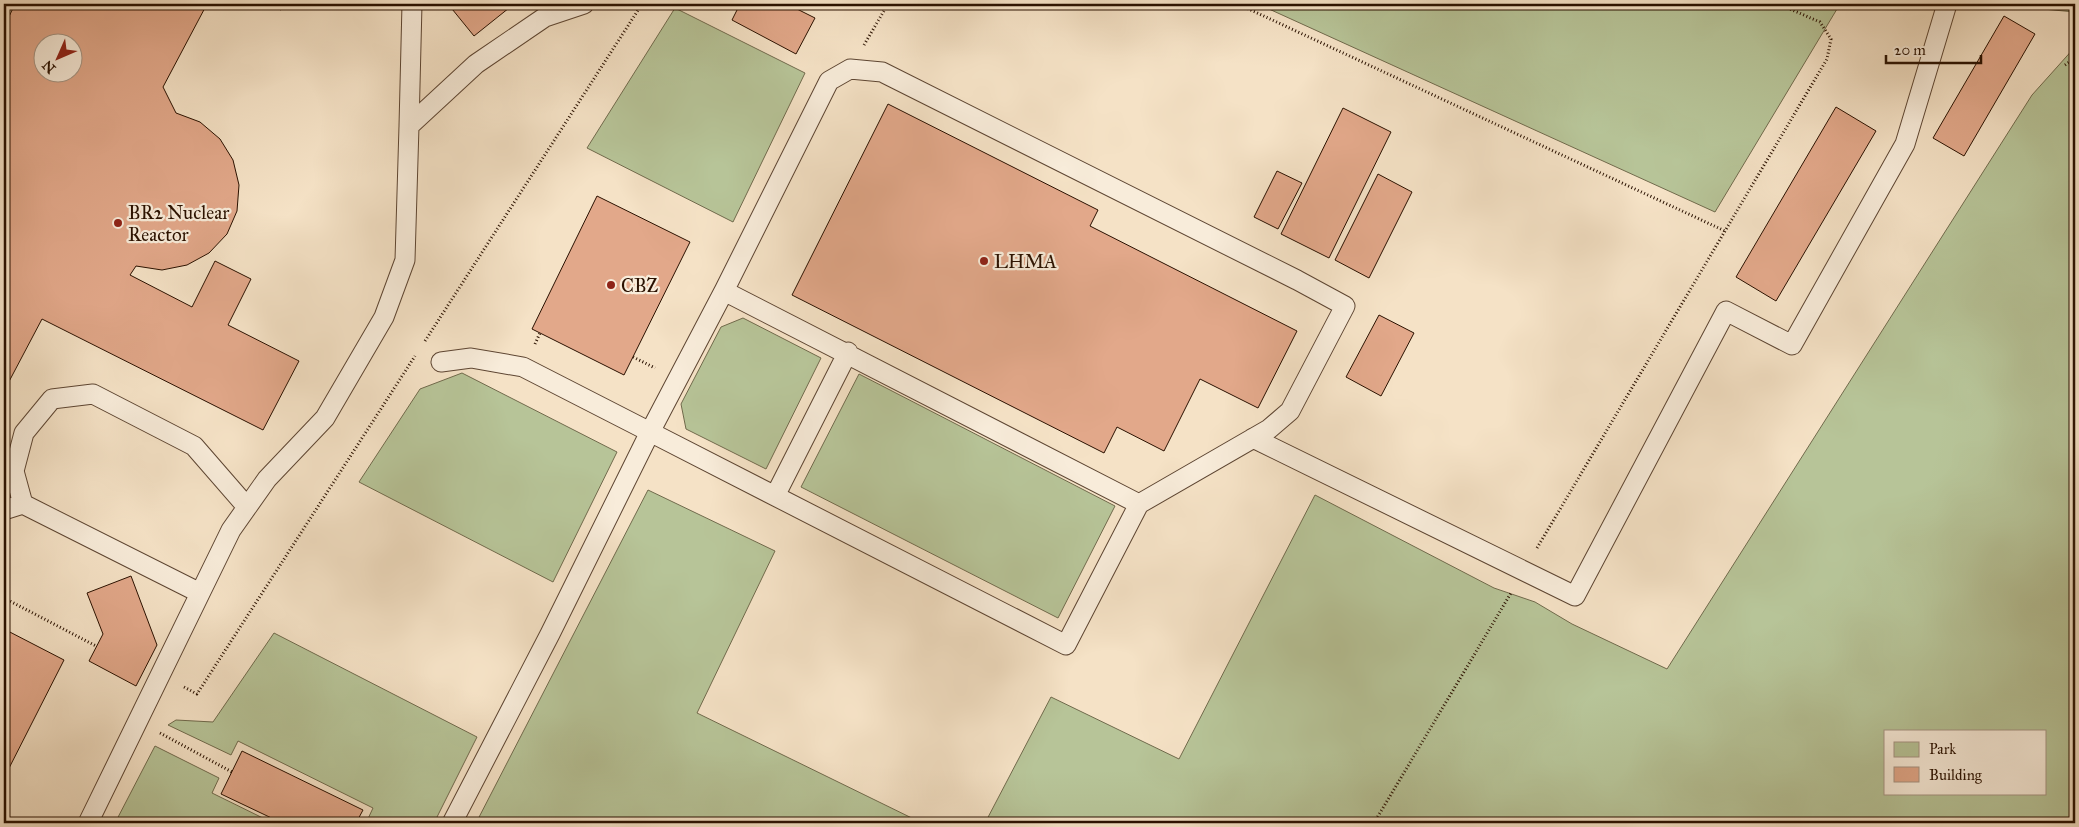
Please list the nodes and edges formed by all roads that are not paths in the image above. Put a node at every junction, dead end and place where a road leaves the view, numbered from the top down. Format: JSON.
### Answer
{"nodes":[{"id":1,"x":412,"y":4,"type":"edge"},
{"id":2,"x":584,"y":4,"type":"edge"},
{"id":3,"x":1947,"y":4,"type":"edge"},
{"id":4,"x":409,"y":126,"type":"junction"},
{"id":5,"x":724,"y":291,"type":"junction"},
{"id":6,"x":848,"y":352,"type":"junction"},
{"id":7,"x":441,"y":362,"type":"dead end"},
{"id":8,"x":650,"y":432,"type":"junction"},
{"id":9,"x":1253,"y":438,"type":"junction"},
{"id":10,"x":775,"y":496,"type":"junction"},
{"id":11,"x":23,"y":504,"type":"junction"},
{"id":12,"x":1139,"y":504,"type":"junction"},
{"id":13,"x":247,"y":507,"type":"junction"},
{"id":14,"x":4,"y":510,"type":"edge"},
{"id":15,"x":200,"y":593,"type":"junction"},
{"id":16,"x":88,"y":823,"type":"edge"},
{"id":17,"x":452,"y":823,"type":"edge"}],
"edges":[{"from":1,"to":4,"type":"lane"},
{"from":2,"to":4,"type":"lane"},
{"from":3,"to":9,"type":"lane"},
{"from":4,"to":13,"type":"lane"},
{"from":5,"to":6,"type":"lane"},
{"from":5,"to":8,"type":"lane"},
{"from":5,"to":9,"type":"lane"},
{"from":6,"to":10,"type":"lane"},
{"from":6,"to":12,"type":"lane"},
{"from":7,"to":8,"type":"lane"},
{"from":8,"to":10,"type":"lane"},
{"from":8,"to":17,"type":"lane"},
{"from":9,"to":12,"type":"lane"},
{"from":10,"to":12,"type":"lane"},
{"from":11,"to":13,"type":"lane"},
{"from":11,"to":14,"type":"lane"},
{"from":11,"to":15,"type":"lane"},
{"from":13,"to":15,"type":"lane"},
{"from":15,"to":16,"type":"lane"}]}
